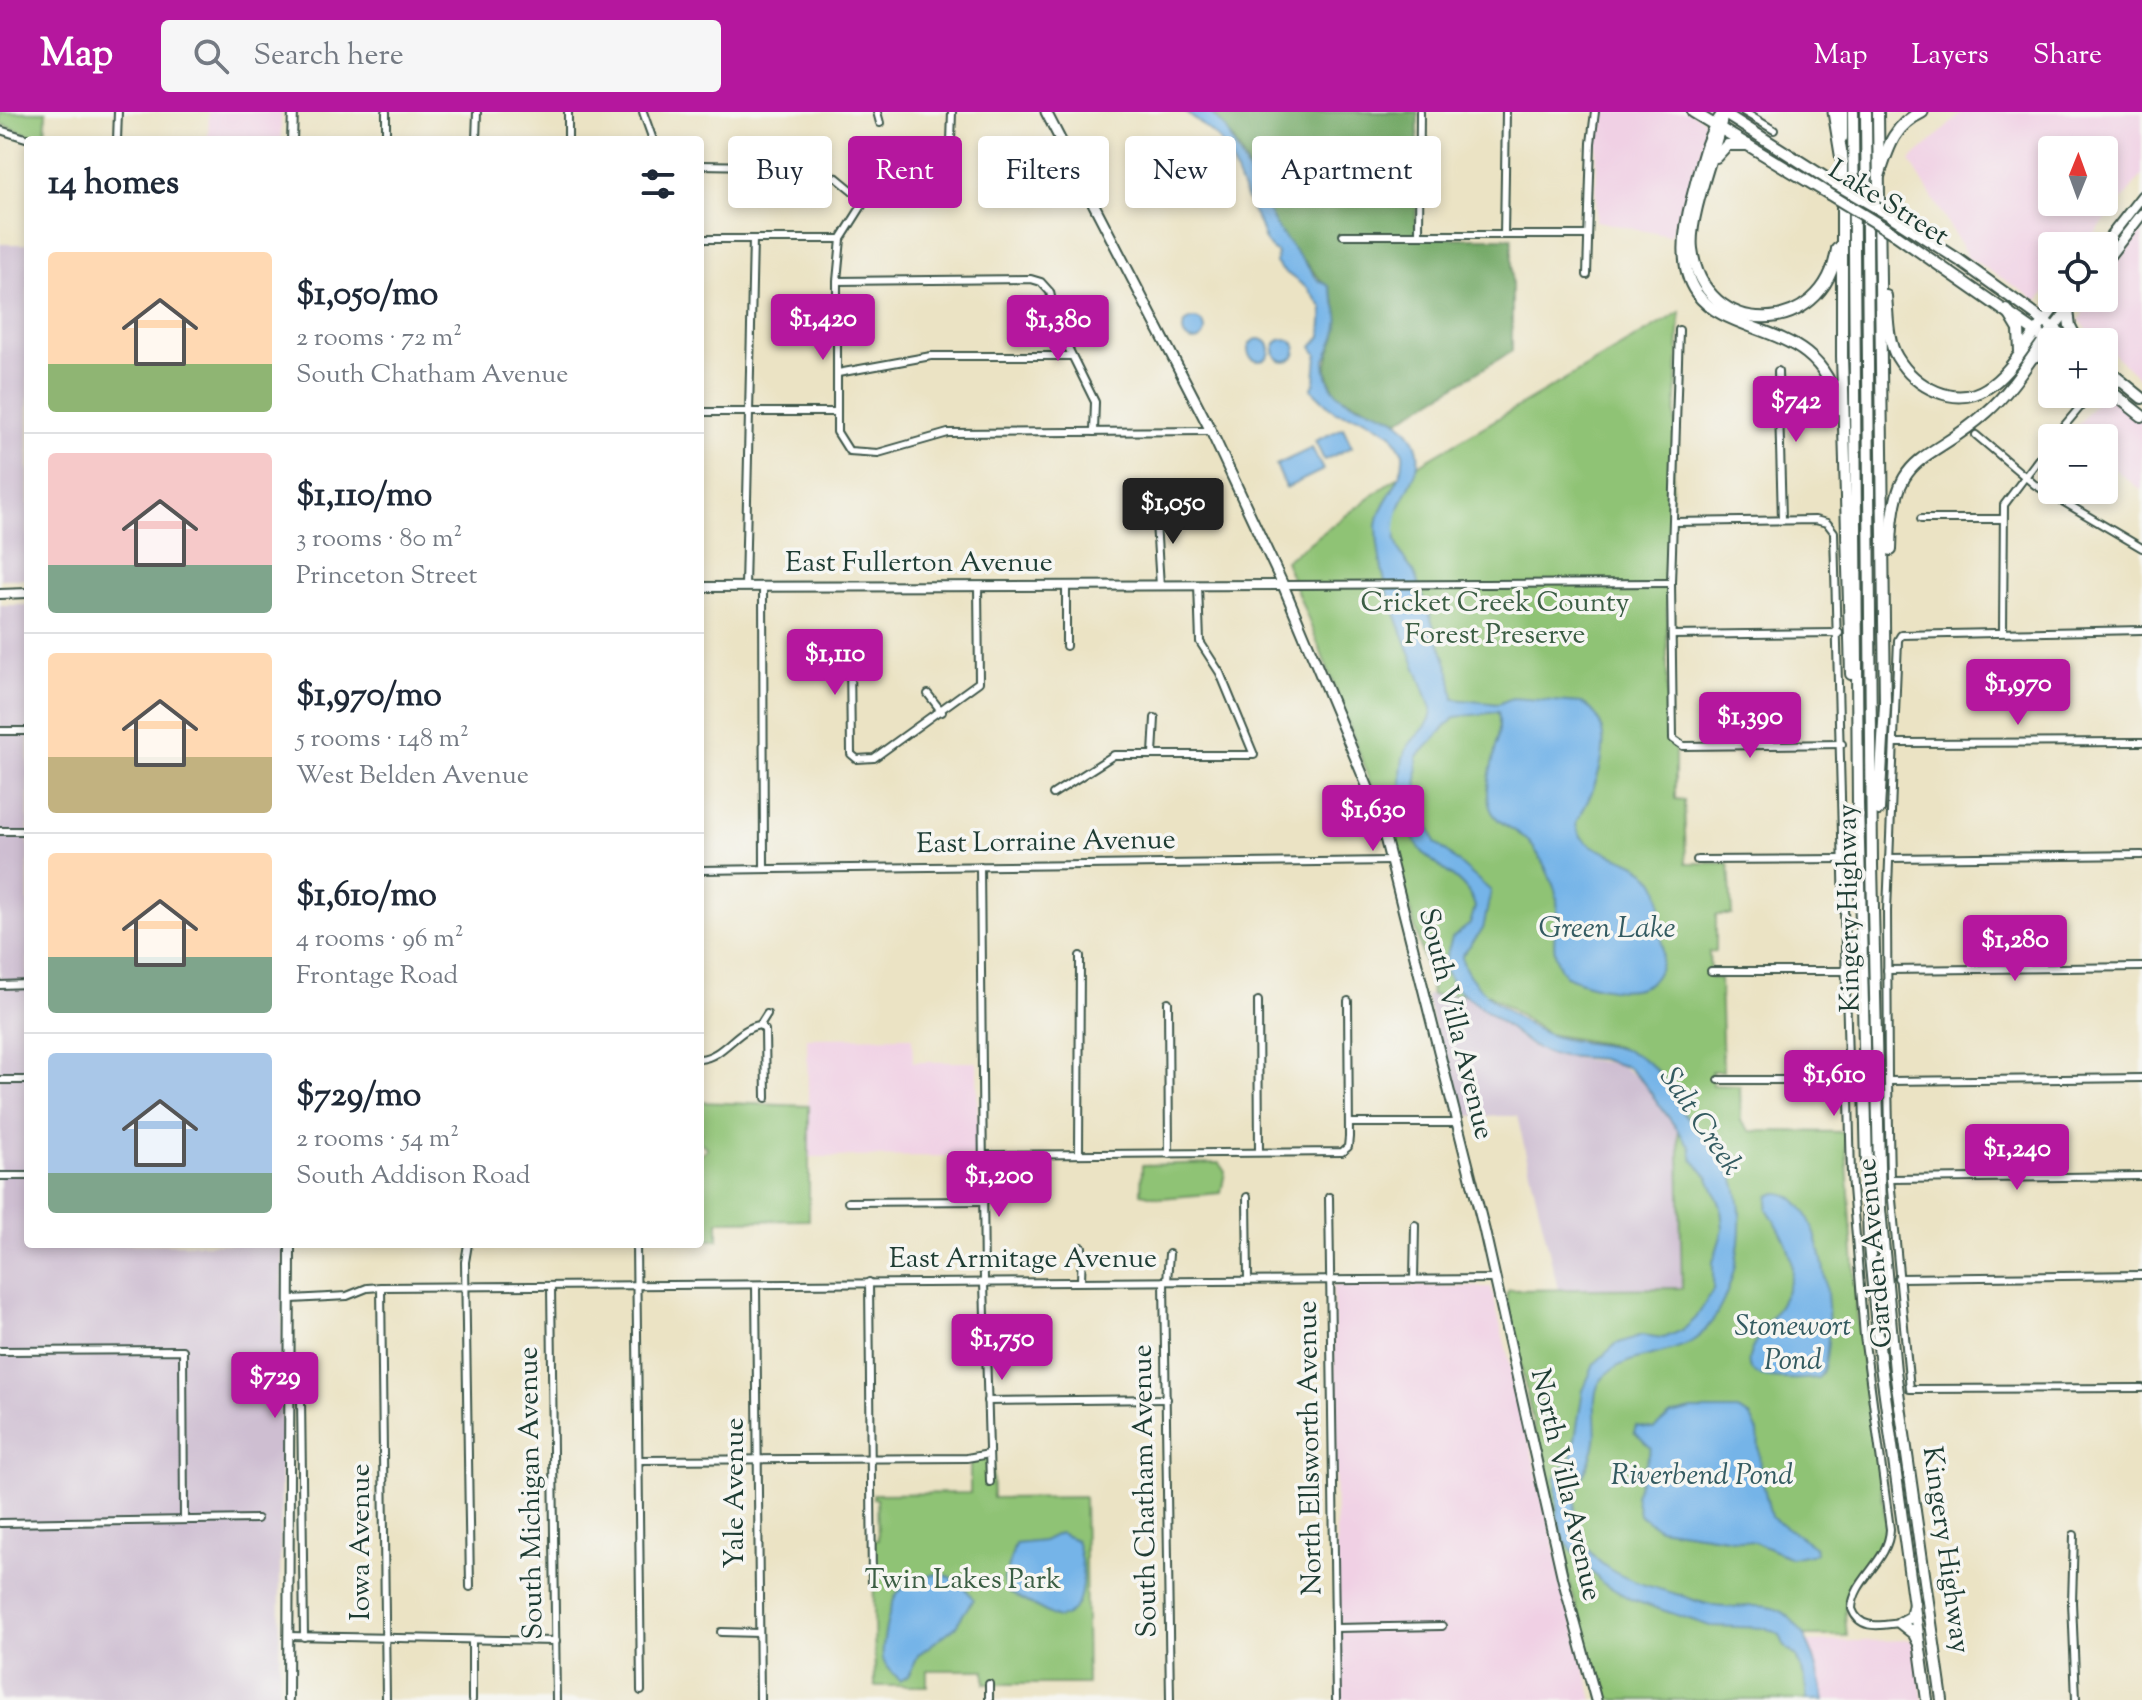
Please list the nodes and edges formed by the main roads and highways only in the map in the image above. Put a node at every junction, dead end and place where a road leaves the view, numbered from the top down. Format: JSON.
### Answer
{"nodes":[{"id":1,"x":1046,"y":112,"type":"edge"},
{"id":2,"x":1693,"y":112,"type":"edge"},
{"id":3,"x":1723,"y":112,"type":"edge"},
{"id":4,"x":1834,"y":112,"type":"edge"},
{"id":5,"x":1842,"y":112,"type":"edge"},
{"id":6,"x":1853,"y":112,"type":"edge"},
{"id":7,"x":1866,"y":112,"type":"edge"},
{"id":8,"x":1878,"y":112,"type":"edge"},
{"id":9,"x":1922,"y":112,"type":"edge"},
{"id":10,"x":1717,"y":126,"type":"junction"},
{"id":11,"x":1748,"y":145,"type":"junction"},
{"id":12,"x":1842,"y":160,"type":"junction"},
{"id":13,"x":1712,"y":162,"type":"junction"},
{"id":14,"x":1879,"y":175,"type":"junction"},
{"id":15,"x":2142,"y":196,"type":"edge"},
{"id":16,"x":2142,"y":214,"type":"edge"},
{"id":17,"x":1841,"y":215,"type":"junction"},
{"id":18,"x":2114,"y":232,"type":"edge"},
{"id":19,"x":1880,"y":242,"type":"junction"},
{"id":20,"x":2118,"y":245,"type":"edge"},
{"id":21,"x":2007,"y":310,"type":"junction"},
{"id":22,"x":2055,"y":312,"type":"edge"},
{"id":23,"x":2065,"y":312,"type":"edge"},
{"id":24,"x":2050,"y":323,"type":"junction"},
{"id":25,"x":2048,"y":328,"type":"edge"},
{"id":26,"x":2057,"y":328,"type":"edge"},
{"id":27,"x":2038,"y":333,"type":"edge"},
{"id":28,"x":2038,"y":342,"type":"edge"},
{"id":29,"x":2038,"y":347,"type":"edge"},
{"id":30,"x":2019,"y":353,"type":"junction"},
{"id":31,"x":2038,"y":356,"type":"edge"},
{"id":32,"x":2031,"y":358,"type":"junction"},
{"id":33,"x":2118,"y":378,"type":"edge"},
{"id":34,"x":2118,"y":397,"type":"edge"},
{"id":35,"x":2142,"y":398,"type":"edge"},
{"id":36,"x":2142,"y":416,"type":"edge"},
{"id":37,"x":1846,"y":543,"type":"junction"},
{"id":38,"x":1884,"y":631,"type":"junction"},
{"id":39,"x":1858,"y":804,"type":"junction"},
{"id":40,"x":1873,"y":912,"type":"junction"},
{"id":41,"x":1496,"y":1279,"type":"joint"},
{"id":42,"x":1914,"y":1589,"type":"junction"},
{"id":43,"x":1922,"y":1650,"type":"junction"},
{"id":44,"x":1596,"y":1700,"type":"edge"},
{"id":45,"x":1927,"y":1700,"type":"edge"},
{"id":46,"x":1942,"y":1700,"type":"edge"}],
"edges":[{"from":1,"to":41,"type":"main road","name":"South Villa Avenue"},
{"from":2,"to":10,"type":"main road","name":"Lake Street"},
{"from":3,"to":10,"type":"main road"},
{"from":3,"to":24,"type":"main road","name":"Lake Street","bridge":true},
{"from":4,"to":12,"type":"highway"},
{"from":5,"to":12,"type":"main road"},
{"from":6,"to":39,"type":"main road"},
{"from":7,"to":40,"type":"main road","name":"Kingery Highway"},
{"from":8,"to":14,"type":"main road"},
{"from":9,"to":14,"type":"highway"},
{"from":10,"to":11,"type":"main road","name":"Lake Street"},
{"from":10,"to":13,"type":"main road"},
{"from":10,"to":37,"type":"main road"},
{"from":11,"to":13,"type":"main road"},
{"from":11,"to":21,"type":"main road","name":"Lake Street","bridge":true},
{"from":12,"to":17,"type":"main road"},
{"from":13,"to":17,"type":"main road"},
{"from":14,"to":19,"type":"main road"},
{"from":15,"to":18,"type":"main road"},
{"from":16,"to":20,"type":"main road"},
{"from":17,"to":37,"type":"main road"},
{"from":19,"to":30,"type":"main road"},
{"from":19,"to":38,"type":"main road"},
{"from":21,"to":27,"type":"main road","name":"Lake Street"},
{"from":21,"to":30,"type":"main road"},
{"from":22,"to":24,"type":"main road"},
{"from":23,"to":24,"type":"main road"},
{"from":24,"to":25,"type":"main road"},
{"from":24,"to":26,"type":"main road","name":"Lake Street"},
{"from":28,"to":30,"type":"main road"},
{"from":29,"to":32,"type":"main road"},
{"from":31,"to":32,"type":"main road"},
{"from":32,"to":38,"type":"main road"},
{"from":33,"to":35,"type":"main road"},
{"from":34,"to":36,"type":"main road"},
{"from":37,"to":39,"type":"main road"},
{"from":38,"to":40,"type":"main road"},
{"from":39,"to":42,"type":"main road"},
{"from":40,"to":46,"type":"main road","name":"Kingery Highway"},
{"from":41,"to":44,"type":"main road","name":"North Villa Avenue"},
{"from":42,"to":43,"type":"main road"},
{"from":42,"to":43,"type":"main road"},
{"from":43,"to":45,"type":"main road"}]}
